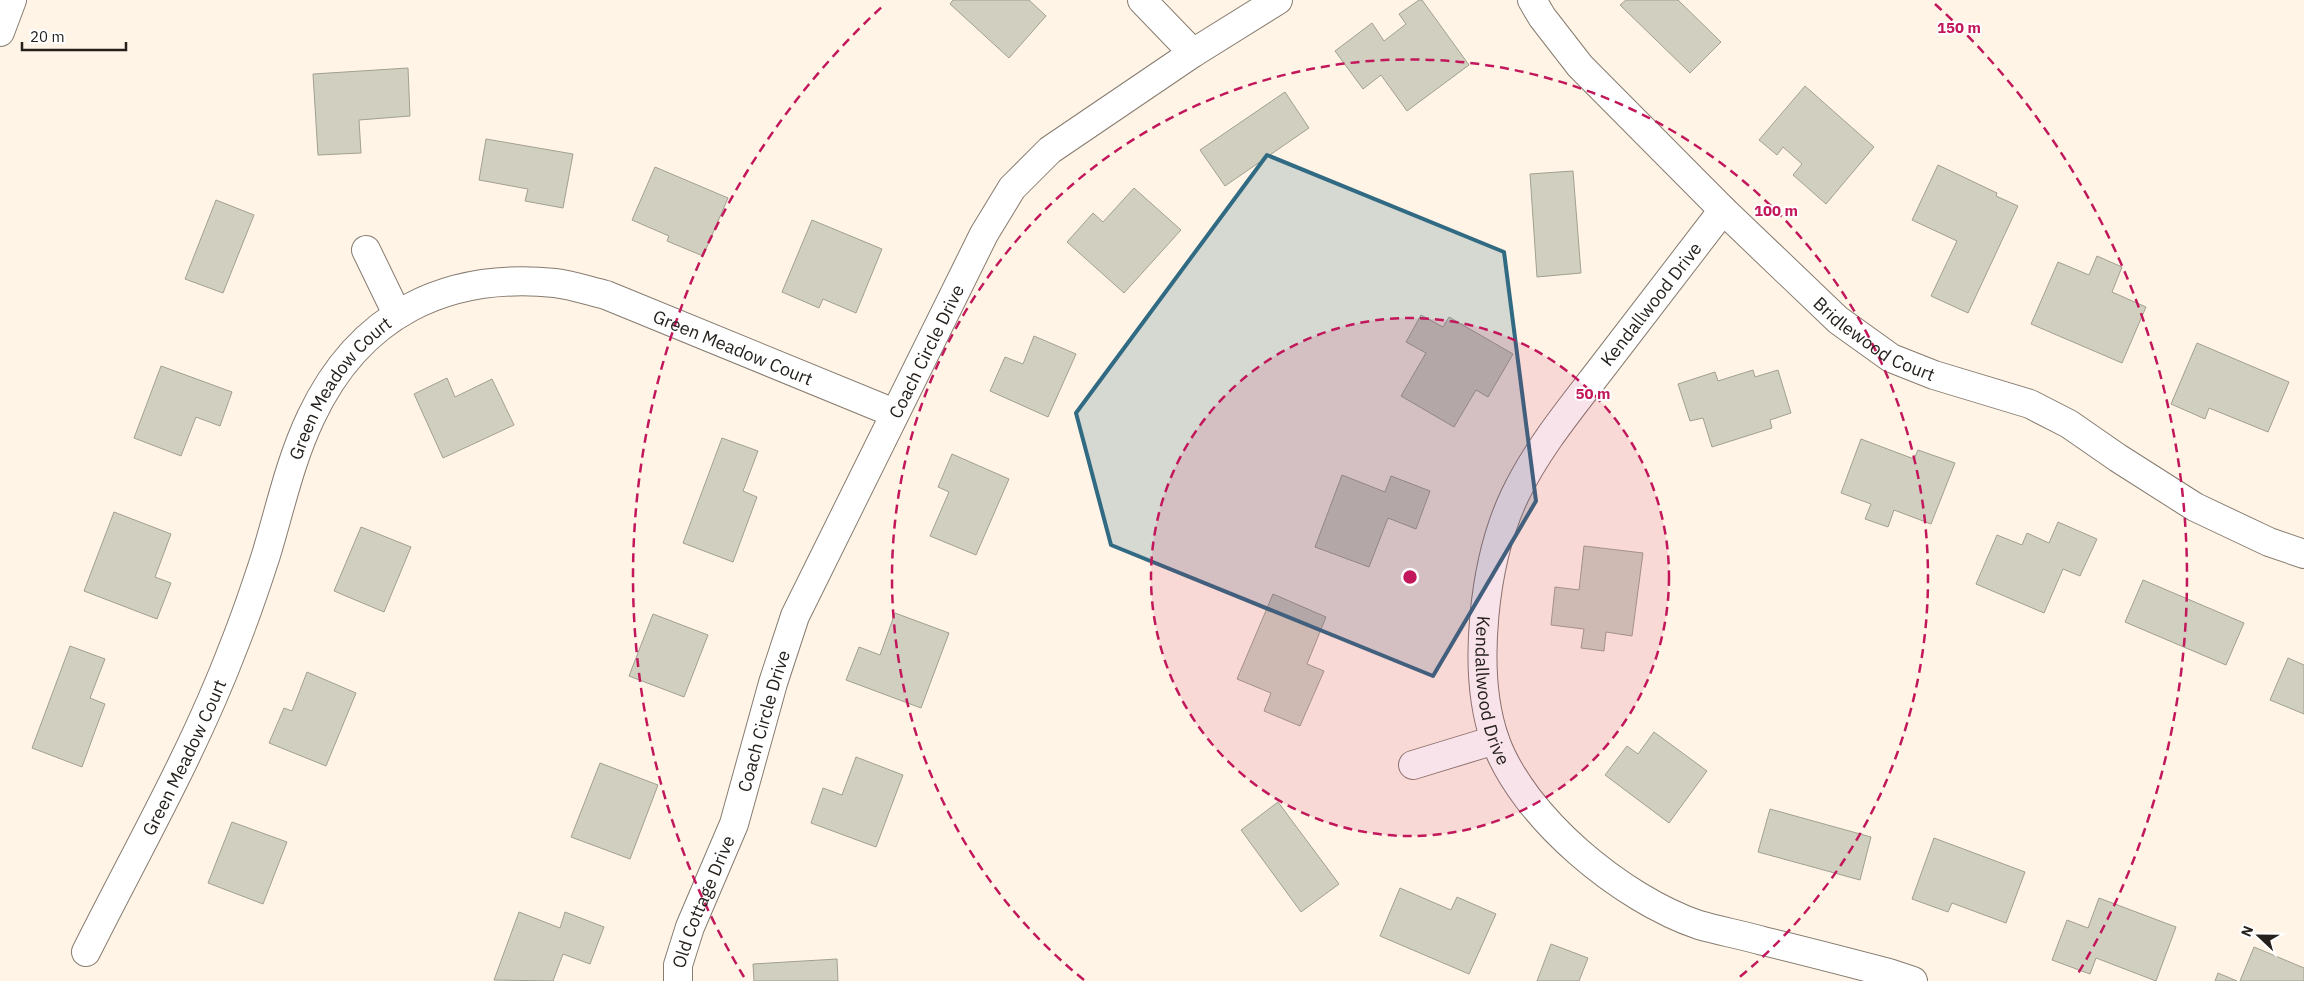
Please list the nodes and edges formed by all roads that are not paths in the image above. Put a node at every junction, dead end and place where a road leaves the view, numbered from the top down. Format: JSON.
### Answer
{"nodes":[{"id":1,"x":12,"y":0,"type":"edge"},
{"id":2,"x":1142,"y":0,"type":"edge"},
{"id":3,"x":1278,"y":0,"type":"edge"},
{"id":4,"x":1532,"y":0,"type":"edge"},
{"id":5,"x":0,"y":32,"type":"edge"},
{"id":6,"x":1193,"y":53,"type":"junction"},
{"id":7,"x":1723,"y":210,"type":"junction"},
{"id":8,"x":366,"y":250,"type":"dead end"},
{"id":9,"x":397,"y":314,"type":"junction"},
{"id":10,"x":894,"y":413,"type":"junction"},
{"id":11,"x":2304,"y":554,"type":"edge"},
{"id":12,"x":1496,"y":740,"type":"junction"},
{"id":13,"x":1413,"y":765,"type":"dead end"},
{"id":14,"x":734,"y":824,"type":"joint"},
{"id":15,"x":86,"y":952,"type":"dead end"},
{"id":16,"x":678,"y":981,"type":"edge"},
{"id":17,"x":1913,"y":981,"type":"edge"}],
"edges":[{"from":1,"to":5,"type":"street"},
{"from":2,"to":6,"type":"street"},
{"from":3,"to":6,"type":"street","name":"Coach Circle Drive"},
{"from":4,"to":7,"type":"street","name":"Bridlewood Court"},
{"from":6,"to":10,"type":"street","name":"Coach Circle Drive"},
{"from":7,"to":11,"type":"street","name":"Bridlewood Court"},
{"from":7,"to":12,"type":"street","name":"Kendallwood Drive"},
{"from":8,"to":9,"type":"street"},
{"from":9,"to":10,"type":"street","name":"Green Meadow Court"},
{"from":9,"to":15,"type":"street","name":"Green Meadow Court"},
{"from":10,"to":14,"type":"street","name":"Coach Circle Drive"},
{"from":12,"to":13,"type":"street"},
{"from":12,"to":17,"type":"street","name":"Kendallwood Drive"},
{"from":14,"to":16,"type":"street","name":"Old Cottage Drive"}]}
